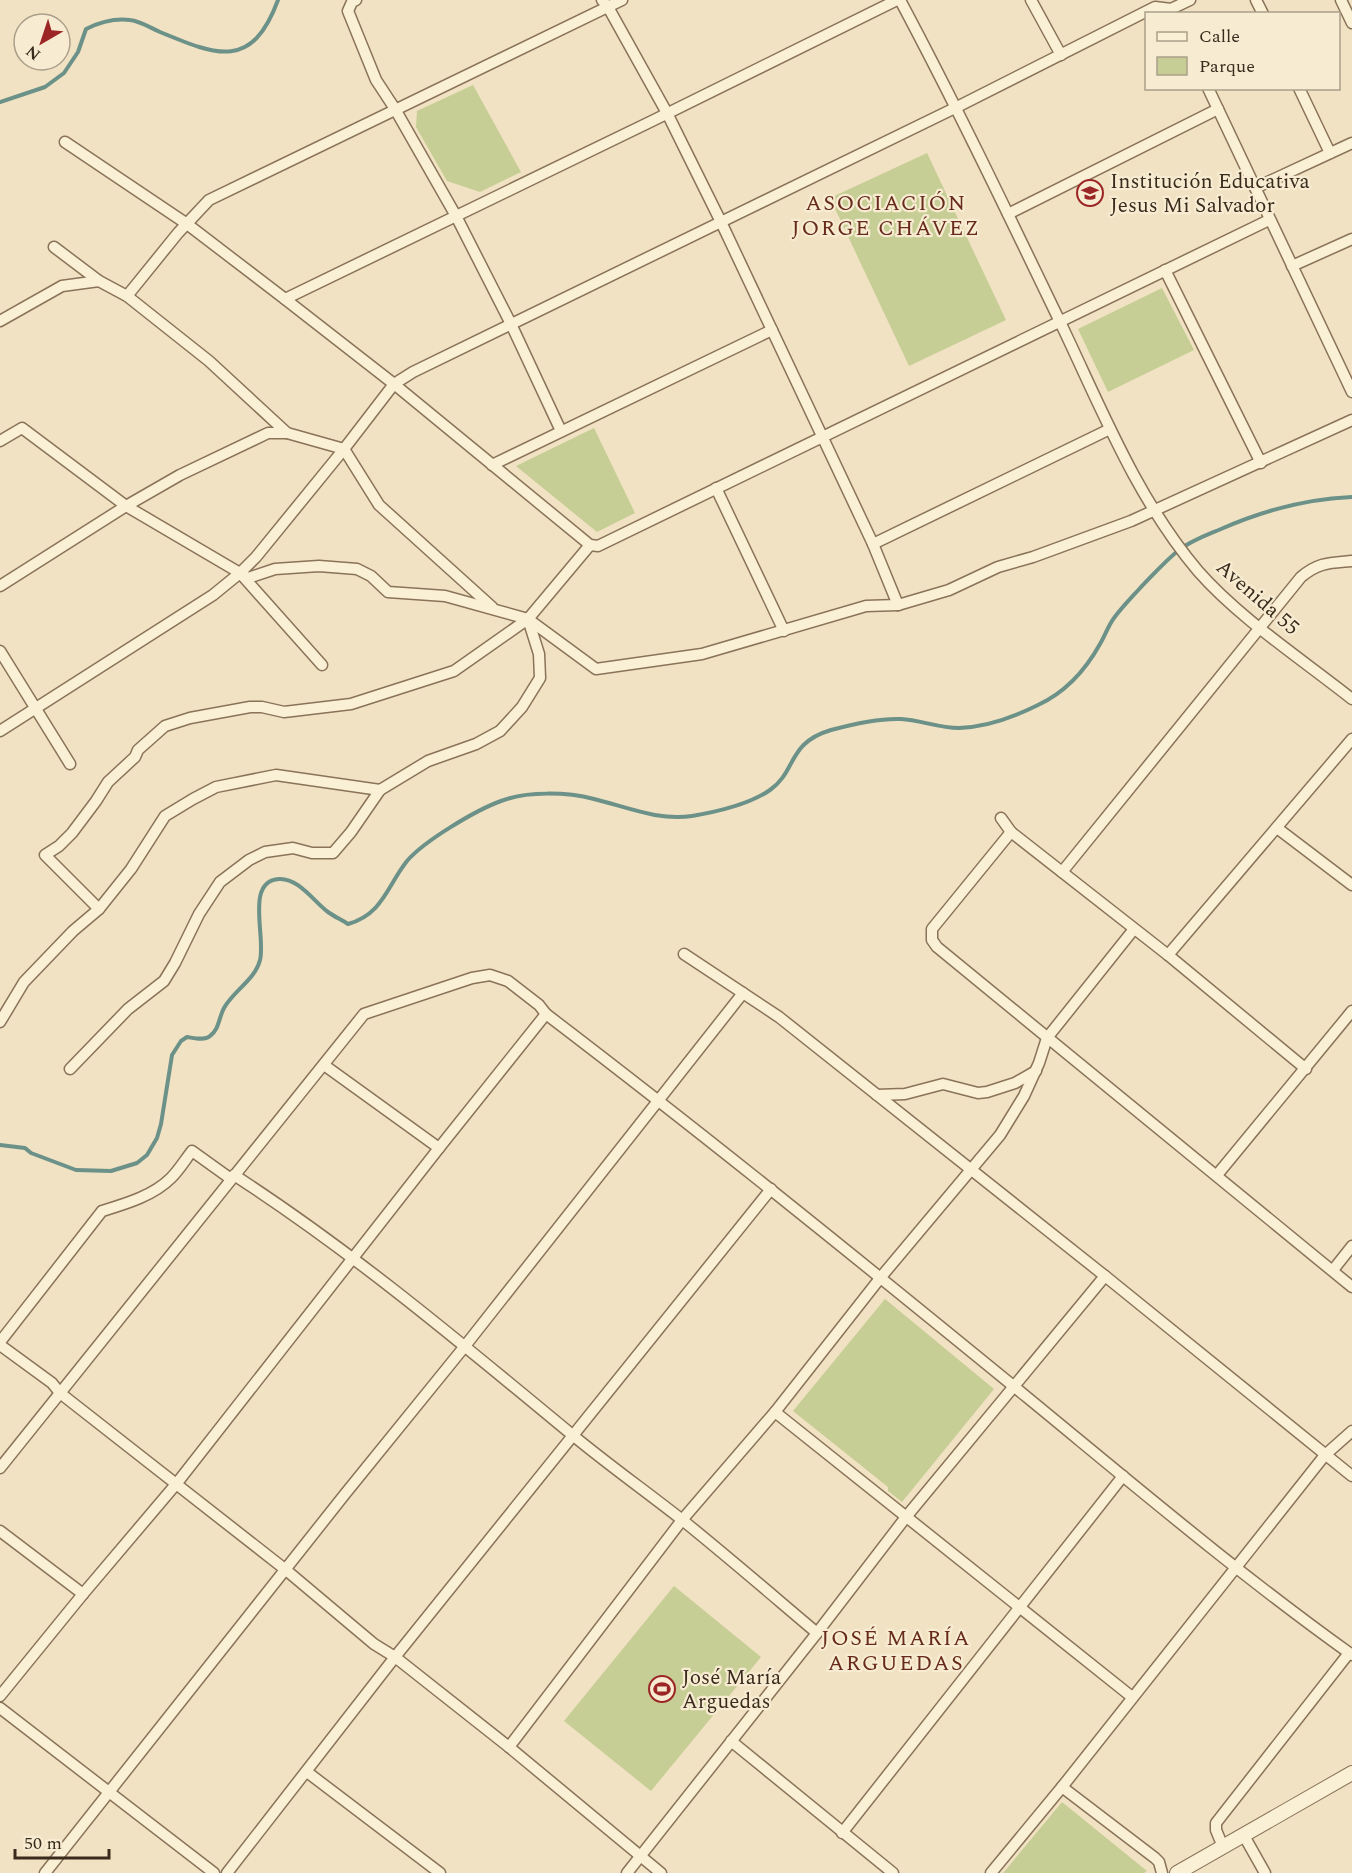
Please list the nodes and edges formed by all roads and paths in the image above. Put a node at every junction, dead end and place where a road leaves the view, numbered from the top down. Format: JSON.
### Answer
{"nodes":[{"id":1,"x":356,"y":0,"type":"edge"},
{"id":2,"x":622,"y":0,"type":"edge"},
{"id":3,"x":898,"y":0,"type":"edge"},
{"id":4,"x":1031,"y":0,"type":"edge"},
{"id":5,"x":1190,"y":0,"type":"edge"},
{"id":6,"x":1341,"y":0,"type":"edge"},
{"id":7,"x":605,"y":3,"type":"edge"},
{"id":8,"x":1169,"y":7,"type":"edge"},
{"id":9,"x":1352,"y":23,"type":"edge"},
{"id":10,"x":1061,"y":54,"type":"junction"},
{"id":11,"x":1209,"y":90,"type":"edge"},
{"id":12,"x":1300,"y":90,"type":"edge"},
{"id":13,"x":957,"y":107,"type":"junction"},
{"id":14,"x":395,"y":109,"type":"junction"},
{"id":15,"x":1218,"y":109,"type":"junction"},
{"id":16,"x":667,"y":114,"type":"junction"},
{"id":17,"x":65,"y":142,"type":"dead end"},
{"id":18,"x":1352,"y":142,"type":"edge"},
{"id":19,"x":1330,"y":153,"type":"junction"},
{"id":20,"x":1256,"y":188,"type":"junction"},
{"id":21,"x":1008,"y":214,"type":"junction"},
{"id":22,"x":456,"y":216,"type":"junction"},
{"id":23,"x":1269,"y":220,"type":"junction"},
{"id":24,"x":721,"y":222,"type":"junction"},
{"id":25,"x":187,"y":224,"type":"junction"},
{"id":26,"x":1352,"y":239,"type":"edge"},
{"id":27,"x":54,"y":247,"type":"dead end"},
{"id":28,"x":1292,"y":266,"type":"junction"},
{"id":29,"x":1165,"y":270,"type":"junction"},
{"id":30,"x":99,"y":281,"type":"junction"},
{"id":31,"x":127,"y":296,"type":"junction"},
{"id":32,"x":285,"y":298,"type":"junction"},
{"id":33,"x":0,"y":321,"type":"edge"},
{"id":34,"x":1060,"y":323,"type":"junction"},
{"id":35,"x":511,"y":324,"type":"junction"},
{"id":36,"x":772,"y":330,"type":"junction"},
{"id":37,"x":394,"y":384,"type":"junction"},
{"id":38,"x":1352,"y":392,"type":"edge"},
{"id":39,"x":1352,"y":420,"type":"edge"},
{"id":40,"x":1110,"y":429,"type":"junction"},
{"id":41,"x":561,"y":431,"type":"junction"},
{"id":42,"x":287,"y":432,"type":"junction"},
{"id":43,"x":823,"y":437,"type":"junction"},
{"id":44,"x":0,"y":441,"type":"edge"},
{"id":45,"x":345,"y":449,"type":"junction"},
{"id":46,"x":1261,"y":463,"type":"junction"},
{"id":47,"x":492,"y":465,"type":"junction"},
{"id":48,"x":716,"y":488,"type":"junction"},
{"id":49,"x":126,"y":506,"type":"junction"},
{"id":50,"x":1153,"y":511,"type":"junction"},
{"id":51,"x":873,"y":544,"type":"junction"},
{"id":52,"x":590,"y":545,"type":"junction"},
{"id":53,"x":1352,"y":561,"type":"edge"},
{"id":54,"x":240,"y":573,"type":"junction"},
{"id":55,"x":0,"y":586,"type":"edge"},
{"id":56,"x":898,"y":605,"type":"junction"},
{"id":57,"x":494,"y":609,"type":"junction"},
{"id":58,"x":528,"y":619,"type":"junction"},
{"id":59,"x":1260,"y":627,"type":"junction"},
{"id":60,"x":783,"y":631,"type":"junction"},
{"id":61,"x":0,"y":651,"type":"edge"},
{"id":62,"x":322,"y":664,"type":"dead end"},
{"id":63,"x":1352,"y":699,"type":"edge"},
{"id":64,"x":36,"y":708,"type":"junction"},
{"id":65,"x":0,"y":731,"type":"edge"},
{"id":66,"x":1352,"y":739,"type":"edge"},
{"id":67,"x":70,"y":764,"type":"dead end"},
{"id":68,"x":380,"y":790,"type":"junction"},
{"id":69,"x":1001,"y":818,"type":"dead end"},
{"id":70,"x":1277,"y":828,"type":"junction"},
{"id":71,"x":1011,"y":832,"type":"junction"},
{"id":72,"x":1062,"y":872,"type":"junction"},
{"id":73,"x":1352,"y":885,"type":"edge"},
{"id":74,"x":99,"y":909,"type":"junction"},
{"id":75,"x":1134,"y":929,"type":"junction"},
{"id":76,"x":684,"y":954,"type":"dead end"},
{"id":77,"x":1168,"y":955,"type":"junction"},
{"id":78,"x":743,"y":993,"type":"junction"},
{"id":79,"x":1352,"y":1011,"type":"edge"},
{"id":80,"x":546,"y":1014,"type":"junction"},
{"id":81,"x":0,"y":1022,"type":"edge"},
{"id":82,"x":1047,"y":1038,"type":"junction"},
{"id":83,"x":324,"y":1065,"type":"junction"},
{"id":84,"x":70,"y":1069,"type":"dead end"},
{"id":85,"x":1305,"y":1069,"type":"junction"},
{"id":86,"x":1036,"y":1071,"type":"junction"},
{"id":87,"x":877,"y":1095,"type":"junction"},
{"id":88,"x":658,"y":1099,"type":"junction"},
{"id":89,"x":439,"y":1148,"type":"junction"},
{"id":90,"x":972,"y":1170,"type":"junction"},
{"id":91,"x":1217,"y":1174,"type":"junction"},
{"id":92,"x":232,"y":1177,"type":"junction"},
{"id":93,"x":771,"y":1189,"type":"junction"},
{"id":94,"x":1352,"y":1246,"type":"edge"},
{"id":95,"x":353,"y":1258,"type":"junction"},
{"id":96,"x":1333,"y":1270,"type":"junction"},
{"id":97,"x":1105,"y":1276,"type":"junction"},
{"id":98,"x":881,"y":1278,"type":"junction"},
{"id":99,"x":1352,"y":1287,"type":"edge"},
{"id":100,"x":0,"y":1344,"type":"edge"},
{"id":101,"x":465,"y":1346,"type":"junction"},
{"id":102,"x":1013,"y":1386,"type":"junction"},
{"id":103,"x":60,"y":1393,"type":"junction"},
{"id":104,"x":775,"y":1412,"type":"junction"},
{"id":105,"x":1352,"y":1431,"type":"edge"},
{"id":106,"x":573,"y":1435,"type":"junction"},
{"id":107,"x":1325,"y":1455,"type":"junction"},
{"id":108,"x":0,"y":1468,"type":"edge"},
{"id":109,"x":1123,"y":1476,"type":"junction"},
{"id":110,"x":1352,"y":1476,"type":"edge"},
{"id":111,"x":177,"y":1483,"type":"junction"},
{"id":112,"x":906,"y":1516,"type":"junction"},
{"id":113,"x":682,"y":1520,"type":"junction"},
{"id":114,"x":0,"y":1531,"type":"edge"},
{"id":115,"x":1236,"y":1566,"type":"junction"},
{"id":116,"x":286,"y":1569,"type":"junction"},
{"id":117,"x":83,"y":1594,"type":"junction"},
{"id":118,"x":1020,"y":1609,"type":"junction"},
{"id":119,"x":817,"y":1634,"type":"junction"},
{"id":120,"x":1351,"y":1654,"type":"edge"},
{"id":121,"x":395,"y":1657,"type":"junction"},
{"id":122,"x":0,"y":1696,"type":"edge"},
{"id":123,"x":1132,"y":1697,"type":"junction"},
{"id":124,"x":0,"y":1708,"type":"edge"},
{"id":125,"x":731,"y":1741,"type":"junction"},
{"id":126,"x":509,"y":1748,"type":"junction"},
{"id":127,"x":307,"y":1772,"type":"junction"},
{"id":128,"x":1352,"y":1773,"type":"edge"},
{"id":129,"x":1062,"y":1787,"type":"junction"},
{"id":130,"x":109,"y":1792,"type":"junction"},
{"id":131,"x":842,"y":1833,"type":"junction"},
{"id":132,"x":1244,"y":1834,"type":"junction"},
{"id":133,"x":1223,"y":1846,"type":"junction"},
{"id":134,"x":640,"y":1857,"type":"junction"},
{"id":135,"x":45,"y":1873,"type":"edge"},
{"id":136,"x":214,"y":1873,"type":"edge"},
{"id":137,"x":227,"y":1873,"type":"edge"},
{"id":138,"x":440,"y":1873,"type":"edge"},
{"id":139,"x":627,"y":1873,"type":"edge"},
{"id":140,"x":661,"y":1873,"type":"edge"},
{"id":141,"x":893,"y":1873,"type":"edge"},
{"id":142,"x":991,"y":1873,"type":"edge"},
{"id":143,"x":1162,"y":1873,"type":"edge"},
{"id":144,"x":1177,"y":1873,"type":"edge"},
{"id":145,"x":1265,"y":1873,"type":"edge"}],
"edges":[{"from":1,"to":14,"type":"street"},
{"from":2,"to":7,"type":"street"},
{"from":3,"to":13,"type":"street","name":"Avenida 55"},
{"from":3,"to":16,"type":"street"},
{"from":4,"to":10,"type":"street"},
{"from":5,"to":8,"type":"street"},
{"from":6,"to":9,"type":"street"},
{"from":7,"to":14,"type":"street"},
{"from":7,"to":16,"type":"street"},
{"from":8,"to":10,"type":"street"},
{"from":10,"to":13,"type":"street"},
{"from":11,"to":15,"type":"street"},
{"from":12,"to":19,"type":"street"},
{"from":13,"to":21,"type":"street","name":"Avenida 55"},
{"from":13,"to":24,"type":"street"},
{"from":14,"to":22,"type":"street"},
{"from":14,"to":25,"type":"street"},
{"from":15,"to":20,"type":"street"},
{"from":15,"to":21,"type":"street"},
{"from":16,"to":22,"type":"street"},
{"from":16,"to":24,"type":"street"},
{"from":17,"to":25,"type":"street"},
{"from":18,"to":19,"type":"street"},
{"from":19,"to":20,"type":"street"},
{"from":20,"to":23,"type":"street"},
{"from":21,"to":34,"type":"street","name":"Avenida 55"},
{"from":22,"to":32,"type":"street"},
{"from":22,"to":35,"type":"street"},
{"from":23,"to":28,"type":"street"},
{"from":23,"to":29,"type":"street"},
{"from":24,"to":35,"type":"street"},
{"from":24,"to":36,"type":"street"},
{"from":25,"to":31,"type":"street"},
{"from":25,"to":32,"type":"street"},
{"from":26,"to":28,"type":"street"},
{"from":27,"to":30,"type":"street"},
{"from":28,"to":38,"type":"street"},
{"from":29,"to":34,"type":"street"},
{"from":29,"to":46,"type":"street"},
{"from":30,"to":31,"type":"street"},
{"from":30,"to":33,"type":"street"},
{"from":31,"to":42,"type":"street"},
{"from":32,"to":37,"type":"street"},
{"from":34,"to":40,"type":"street","name":"Avenida 55"},
{"from":34,"to":43,"type":"street"},
{"from":35,"to":37,"type":"street"},
{"from":35,"to":41,"type":"street"},
{"from":36,"to":41,"type":"street"},
{"from":36,"to":43,"type":"street"},
{"from":37,"to":45,"type":"street"},
{"from":37,"to":47,"type":"street"},
{"from":39,"to":46,"type":"street"},
{"from":40,"to":50,"type":"street","name":"Avenida 55"},
{"from":40,"to":51,"type":"street"},
{"from":41,"to":47,"type":"street"},
{"from":42,"to":45,"type":"street"},
{"from":42,"to":49,"type":"street"},
{"from":43,"to":48,"type":"street"},
{"from":43,"to":51,"type":"street"},
{"from":44,"to":49,"type":"street"},
{"from":45,"to":54,"type":"street"},
{"from":45,"to":57,"type":"street"},
{"from":46,"to":50,"type":"street"},
{"from":47,"to":52,"type":"street"},
{"from":48,"to":52,"type":"street"},
{"from":48,"to":60,"type":"street"},
{"from":49,"to":54,"type":"street"},
{"from":49,"to":55,"type":"street"},
{"from":50,"to":56,"type":"street"},
{"from":50,"to":59,"type":"street","name":"Avenida 55"},
{"from":51,"to":56,"type":"street"},
{"from":52,"to":58,"type":"street"},
{"from":53,"to":59,"type":"street"},
{"from":54,"to":57,"type":"street"},
{"from":54,"to":62,"type":"street"},
{"from":54,"to":64,"type":"street"},
{"from":56,"to":60,"type":"street"},
{"from":57,"to":58,"type":"street"},
{"from":58,"to":60,"type":"street"},
{"from":58,"to":68,"type":"street"},
{"from":58,"to":74,"type":"street"},
{"from":59,"to":63,"type":"street","name":"Avenida 55"},
{"from":59,"to":72,"type":"street"},
{"from":61,"to":64,"type":"street"},
{"from":64,"to":65,"type":"street"},
{"from":64,"to":67,"type":"street"},
{"from":66,"to":70,"type":"street"},
{"from":68,"to":74,"type":"street"},
{"from":68,"to":84,"type":"street"},
{"from":69,"to":71,"type":"street"},
{"from":70,"to":73,"type":"street"},
{"from":70,"to":77,"type":"street"},
{"from":71,"to":72,"type":"street"},
{"from":71,"to":82,"type":"street"},
{"from":72,"to":75,"type":"street"},
{"from":74,"to":81,"type":"street"},
{"from":75,"to":77,"type":"street"},
{"from":75,"to":82,"type":"street"},
{"from":76,"to":78,"type":"street"},
{"from":77,"to":85,"type":"street"},
{"from":78,"to":87,"type":"street"},
{"from":78,"to":88,"type":"street"},
{"from":79,"to":85,"type":"street"},
{"from":80,"to":83,"type":"street"},
{"from":80,"to":88,"type":"street"},
{"from":80,"to":89,"type":"street"},
{"from":82,"to":86,"type":"street"},
{"from":82,"to":91,"type":"street"},
{"from":83,"to":89,"type":"street"},
{"from":83,"to":92,"type":"street"},
{"from":85,"to":91,"type":"street"},
{"from":86,"to":87,"type":"street"},
{"from":86,"to":90,"type":"street"},
{"from":87,"to":90,"type":"street"},
{"from":88,"to":93,"type":"street"},
{"from":88,"to":101,"type":"street"},
{"from":89,"to":95,"type":"street"},
{"from":90,"to":97,"type":"street"},
{"from":90,"to":98,"type":"street"},
{"from":91,"to":96,"type":"street"},
{"from":92,"to":95,"type":"street"},
{"from":92,"to":100,"type":"street"},
{"from":92,"to":103,"type":"street"},
{"from":93,"to":98,"type":"street"},
{"from":93,"to":106,"type":"street"},
{"from":94,"to":96,"type":"street"},
{"from":95,"to":101,"type":"street"},
{"from":95,"to":111,"type":"street"},
{"from":96,"to":99,"type":"street"},
{"from":97,"to":102,"type":"street"},
{"from":97,"to":107,"type":"street"},
{"from":98,"to":102,"type":"street"},
{"from":98,"to":104,"type":"street"},
{"from":100,"to":103,"type":"street"},
{"from":101,"to":106,"type":"street"},
{"from":101,"to":116,"type":"street"},
{"from":102,"to":109,"type":"street"},
{"from":102,"to":112,"type":"street"},
{"from":103,"to":108,"type":"street"},
{"from":103,"to":111,"type":"street"},
{"from":104,"to":112,"type":"street"},
{"from":104,"to":113,"type":"street"},
{"from":105,"to":107,"type":"street"},
{"from":106,"to":113,"type":"street"},
{"from":106,"to":121,"type":"street"},
{"from":107,"to":110,"type":"street"},
{"from":107,"to":115,"type":"street"},
{"from":109,"to":115,"type":"street"},
{"from":109,"to":118,"type":"street"},
{"from":111,"to":116,"type":"street"},
{"from":111,"to":117,"type":"street"},
{"from":112,"to":118,"type":"street"},
{"from":112,"to":119,"type":"street"},
{"from":113,"to":119,"type":"street"},
{"from":113,"to":126,"type":"street"},
{"from":114,"to":117,"type":"street"},
{"from":115,"to":120,"type":"street"},
{"from":115,"to":123,"type":"street"},
{"from":116,"to":121,"type":"street"},
{"from":116,"to":130,"type":"street"},
{"from":117,"to":122,"type":"street"},
{"from":118,"to":123,"type":"street"},
{"from":118,"to":131,"type":"street"},
{"from":119,"to":125,"type":"street"},
{"from":120,"to":133,"type":"street"},
{"from":121,"to":126,"type":"street"},
{"from":121,"to":127,"type":"street"},
{"from":123,"to":129,"type":"street"},
{"from":124,"to":130,"type":"street"},
{"from":125,"to":131,"type":"street"},
{"from":125,"to":134,"type":"street"},
{"from":126,"to":134,"type":"street"},
{"from":127,"to":137,"type":"street"},
{"from":127,"to":138,"type":"street"},
{"from":128,"to":132,"type":"street"},
{"from":129,"to":142,"type":"street"},
{"from":129,"to":143,"type":"street"},
{"from":130,"to":135,"type":"street"},
{"from":130,"to":136,"type":"street"},
{"from":131,"to":141,"type":"street"},
{"from":132,"to":133,"type":"street"},
{"from":132,"to":145,"type":"street"},
{"from":133,"to":144,"type":"street"},
{"from":134,"to":139,"type":"street"},
{"from":134,"to":140,"type":"street"}]}
